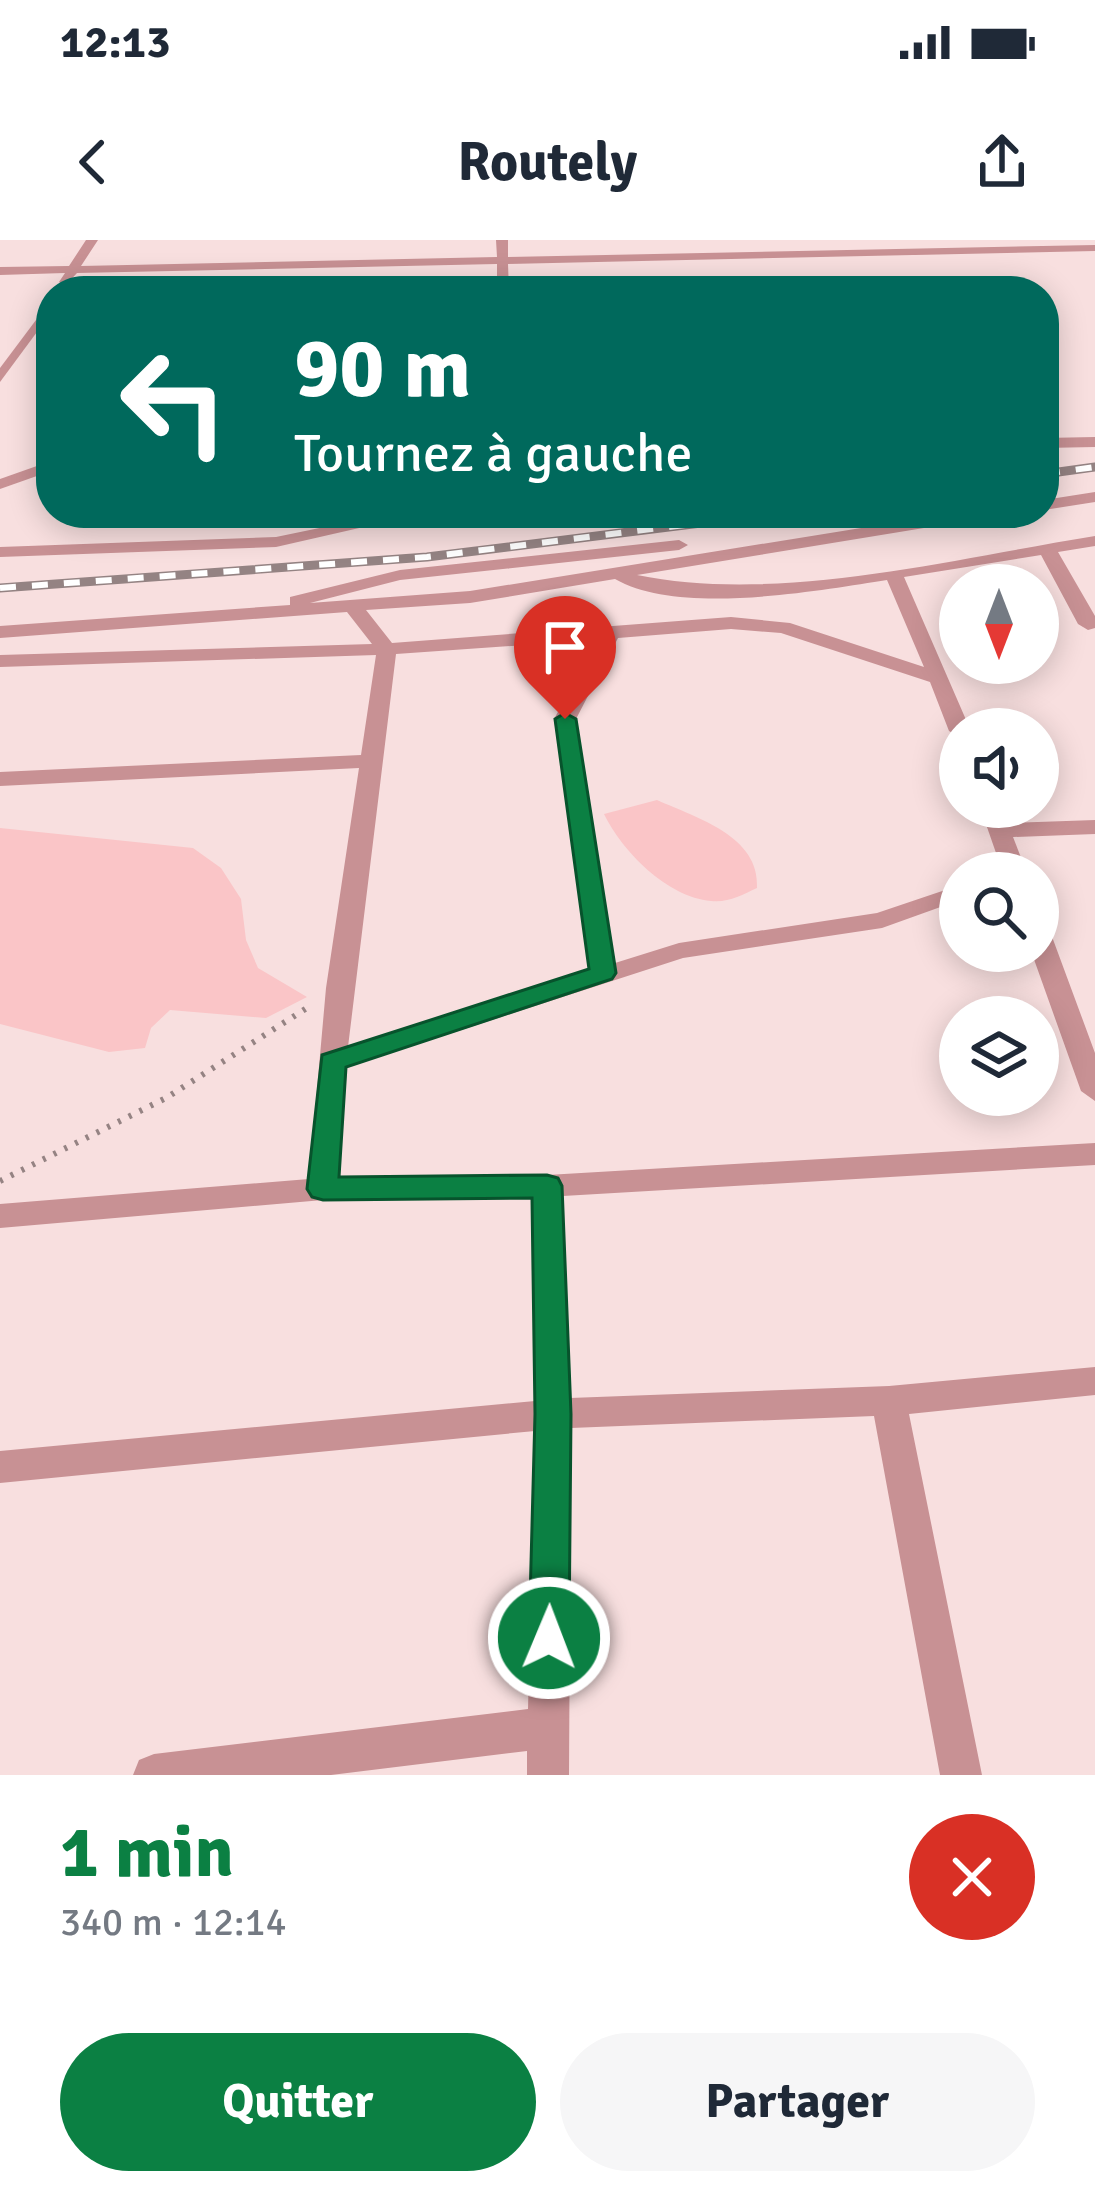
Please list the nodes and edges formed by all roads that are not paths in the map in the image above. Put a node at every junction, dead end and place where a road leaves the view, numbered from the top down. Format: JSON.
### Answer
{"nodes":[{"id":1,"x":92,"y":240,"type":"edge"},
{"id":2,"x":502,"y":240,"type":"edge"},
{"id":3,"x":1095,"y":248,"type":"edge"},
{"id":4,"x":673,"y":256,"type":"junction"},
{"id":5,"x":500,"y":260,"type":"junction"},
{"id":6,"x":73,"y":270,"type":"junction"},
{"id":7,"x":0,"y":271,"type":"edge"},
{"id":8,"x":69,"y":276,"type":"edge"},
{"id":9,"x":502,"y":276,"type":"edge"},
{"id":10,"x":674,"y":276,"type":"edge"},
{"id":11,"x":36,"y":330,"type":"edge"},
{"id":12,"x":0,"y":378,"type":"edge"},
{"id":13,"x":1095,"y":442,"type":"edge"},
{"id":14,"x":1059,"y":444,"type":"edge"},
{"id":15,"x":36,"y":472,"type":"edge"},
{"id":16,"x":8,"y":483,"type":"edge"},
{"id":17,"x":1095,"y":497,"type":"edge"},
{"id":18,"x":1059,"y":503,"type":"edge"},
{"id":19,"x":344,"y":528,"type":"edge"},
{"id":20,"x":878,"y":528,"type":"edge"},
{"id":21,"x":857,"y":531,"type":"junction"},
{"id":22,"x":1095,"y":541,"type":"edge"},
{"id":23,"x":1047,"y":549,"type":"junction"},
{"id":24,"x":0,"y":552,"type":"edge"},
{"id":25,"x":892,"y":573,"type":"junction"},
{"id":26,"x":606,"y":574,"type":"junction"},
{"id":27,"x":353,"y":608,"type":"junction"},
{"id":28,"x":244,"y":616,"type":"junction"},
{"id":29,"x":1093,"y":628,"type":"edge"},
{"id":30,"x":0,"y":632,"type":"edge"},
{"id":31,"x":611,"y":633,"type":"junction"},
{"id":32,"x":387,"y":649,"type":"junction"},
{"id":33,"x":0,"y":661,"type":"edge"},
{"id":34,"x":939,"y":678,"type":"joint"},
{"id":35,"x":371,"y":760,"type":"junction"},
{"id":36,"x":0,"y":779,"type":"edge"},
{"id":37,"x":1059,"y":824,"type":"edge"},
{"id":38,"x":1095,"y":827,"type":"edge"},
{"id":39,"x":939,"y":900,"type":"edge"},
{"id":40,"x":1052,"y":972,"type":"edge"},
{"id":41,"x":603,"y":973,"type":"junction"},
{"id":42,"x":332,"y":1061,"type":"junction"},
{"id":43,"x":1095,"y":1091,"type":"edge"},
{"id":44,"x":1095,"y":1154,"type":"edge"},
{"id":45,"x":547,"y":1186,"type":"junction"},
{"id":46,"x":323,"y":1189,"type":"junction"},
{"id":47,"x":0,"y":1216,"type":"edge"},
{"id":48,"x":1095,"y":1381,"type":"edge"},
{"id":49,"x":889,"y":1401,"type":"junction"},
{"id":50,"x":553,"y":1414,"type":"junction"},
{"id":51,"x":0,"y":1467,"type":"edge"},
{"id":52,"x":548,"y":1728,"type":"junction"},
{"id":53,"x":154,"y":1775,"type":"edge"},
{"id":54,"x":548,"y":1775,"type":"edge"},
{"id":55,"x":961,"y":1775,"type":"edge"}],
"edges":[{"from":1,"to":6,"type":"street"},
{"from":2,"to":5,"type":"street"},
{"from":3,"to":4,"type":"street"},
{"from":4,"to":5,"type":"street"},
{"from":4,"to":10,"type":"street"},
{"from":5,"to":6,"type":"street"},
{"from":5,"to":9,"type":"street"},
{"from":6,"to":7,"type":"street"},
{"from":6,"to":8,"type":"street"},
{"from":11,"to":12,"type":"street"},
{"from":13,"to":14,"type":"street"},
{"from":15,"to":16,"type":"street"},
{"from":17,"to":18,"type":"street"},
{"from":19,"to":24,"type":"street"},
{"from":20,"to":21,"type":"street"},
{"from":21,"to":26,"type":"street"},
{"from":21,"to":28,"type":"street"},
{"from":22,"to":23,"type":"street"},
{"from":23,"to":25,"type":"street"},
{"from":23,"to":29,"type":"street"},
{"from":25,"to":26,"type":"street"},
{"from":25,"to":34,"type":"street"},
{"from":26,"to":27,"type":"street"},
{"from":27,"to":28,"type":"street"},
{"from":27,"to":32,"type":"street"},
{"from":28,"to":30,"type":"street"},
{"from":31,"to":32,"type":"street"},
{"from":31,"to":34,"type":"street"},
{"from":31,"to":41,"type":"street"},
{"from":32,"to":33,"type":"street"},
{"from":32,"to":35,"type":"street"},
{"from":35,"to":36,"type":"street"},
{"from":35,"to":42,"type":"street"},
{"from":37,"to":38,"type":"street"},
{"from":39,"to":41,"type":"street"},
{"from":40,"to":43,"type":"street"},
{"from":41,"to":42,"type":"street"},
{"from":42,"to":46,"type":"street"},
{"from":44,"to":45,"type":"street"},
{"from":45,"to":46,"type":"street"},
{"from":45,"to":50,"type":"street"},
{"from":46,"to":47,"type":"street"},
{"from":48,"to":49,"type":"street"},
{"from":49,"to":50,"type":"street"},
{"from":49,"to":55,"type":"street"},
{"from":50,"to":51,"type":"street"},
{"from":50,"to":52,"type":"street"},
{"from":52,"to":53,"type":"street"},
{"from":52,"to":54,"type":"street"}]}
